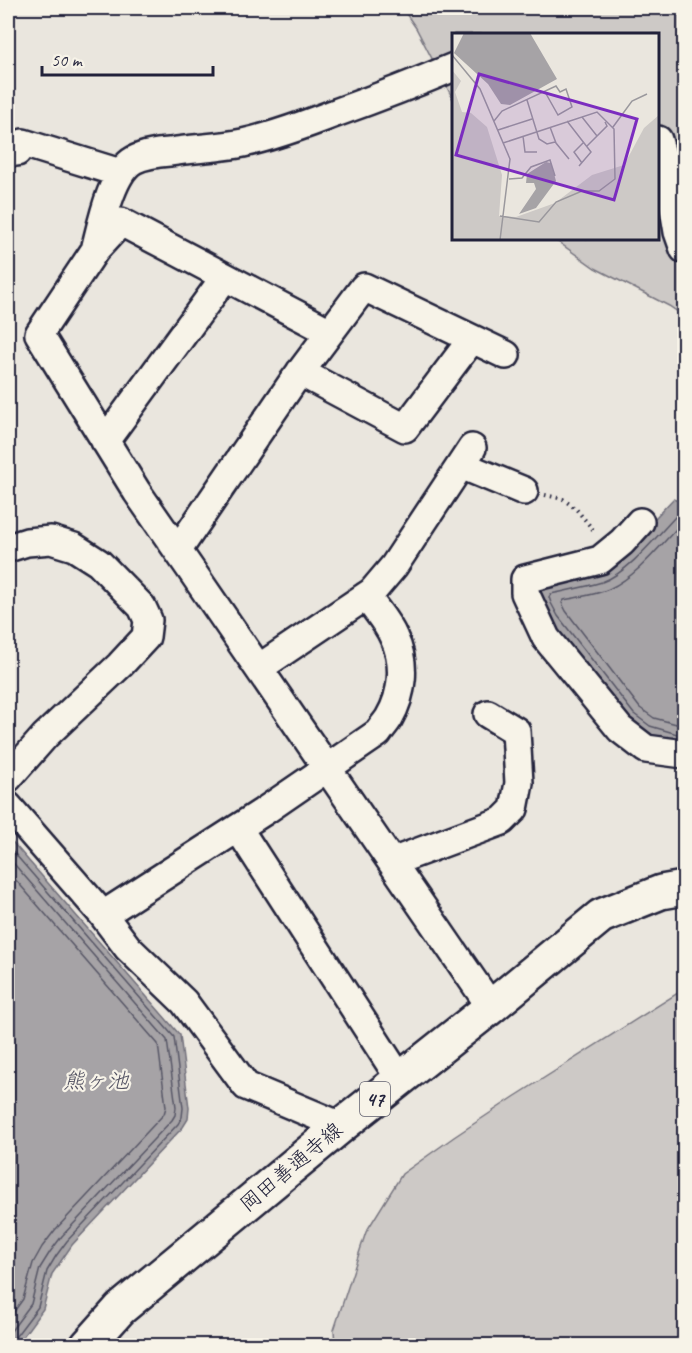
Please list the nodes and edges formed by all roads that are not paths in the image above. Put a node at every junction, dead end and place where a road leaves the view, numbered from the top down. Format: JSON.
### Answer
{"nodes":[{"id":1,"x":452,"y":67,"type":"edge"},
{"id":2,"x":8,"y":147,"type":"edge"},
{"id":3,"x":659,"y":147,"type":"edge"},
{"id":4,"x":120,"y":173,"type":"junction"},
{"id":5,"x":684,"y":249,"type":"edge"},
{"id":6,"x":94,"y":250,"type":"junction"},
{"id":7,"x":225,"y":277,"type":"junction"},
{"id":8,"x":330,"y":332,"type":"junction"},
{"id":9,"x":472,"y":339,"type":"junction"},
{"id":10,"x":506,"y":355,"type":"dead end"},
{"id":11,"x":300,"y":372,"type":"junction"},
{"id":12,"x":105,"y":441,"type":"junction"},
{"id":13,"x":524,"y":491,"type":"road end"},
{"id":14,"x":640,"y":522,"type":"dead end"},
{"id":15,"x":8,"y":548,"type":"edge"},
{"id":16,"x":178,"y":550,"type":"junction"},
{"id":17,"x":366,"y":596,"type":"junction"},
{"id":18,"x":259,"y":668,"type":"junction"},
{"id":19,"x":488,"y":714,"type":"dead end"},
{"id":20,"x":684,"y":754,"type":"edge"},
{"id":21,"x":327,"y":768,"type":"junction"},
{"id":22,"x":8,"y":778,"type":"edge"},
{"id":23,"x":8,"y":806,"type":"edge"},
{"id":24,"x":238,"y":828,"type":"junction"},
{"id":25,"x":392,"y":862,"type":"junction"},
{"id":26,"x":684,"y":888,"type":"edge"},
{"id":27,"x":103,"y":915,"type":"junction"},
{"id":28,"x":491,"y":1007,"type":"junction"},
{"id":29,"x":400,"y":1079,"type":"junction"},
{"id":30,"x":341,"y":1126,"type":"junction"},
{"id":31,"x":87,"y":1346,"type":"edge"}],
"edges":[{"from":1,"to":4,"type":"street"},
{"from":2,"to":4,"type":"street"},
{"from":3,"to":5,"type":"street"},
{"from":4,"to":6,"type":"street"},
{"from":6,"to":7,"type":"street"},
{"from":6,"to":12,"type":"street"},
{"from":7,"to":8,"type":"street"},
{"from":7,"to":12,"type":"street"},
{"from":8,"to":9,"type":"street"},
{"from":8,"to":11,"type":"street"},
{"from":9,"to":10,"type":"street"},
{"from":9,"to":11,"type":"street"},
{"from":11,"to":16,"type":"street"},
{"from":12,"to":16,"type":"street"},
{"from":13,"to":17,"type":"street"},
{"from":14,"to":20,"type":"street"},
{"from":15,"to":22,"type":"street"},
{"from":16,"to":18,"type":"street"},
{"from":17,"to":18,"type":"street"},
{"from":17,"to":21,"type":"street"},
{"from":18,"to":21,"type":"street"},
{"from":19,"to":25,"type":"street"},
{"from":21,"to":24,"type":"street"},
{"from":21,"to":25,"type":"street"},
{"from":23,"to":27,"type":"street"},
{"from":24,"to":27,"type":"street"},
{"from":24,"to":29,"type":"street"},
{"from":25,"to":28,"type":"street"},
{"from":26,"to":28,"type":"main road","name":"岡田善通寺線","number":"47"},
{"from":27,"to":30,"type":"street"},
{"from":28,"to":29,"type":"main road","name":"岡田善通寺線","number":"47"},
{"from":29,"to":30,"type":"main road","name":"岡田善通寺線","number":"47"},
{"from":30,"to":31,"type":"main road","name":"岡田善通寺線","number":"47"}]}
